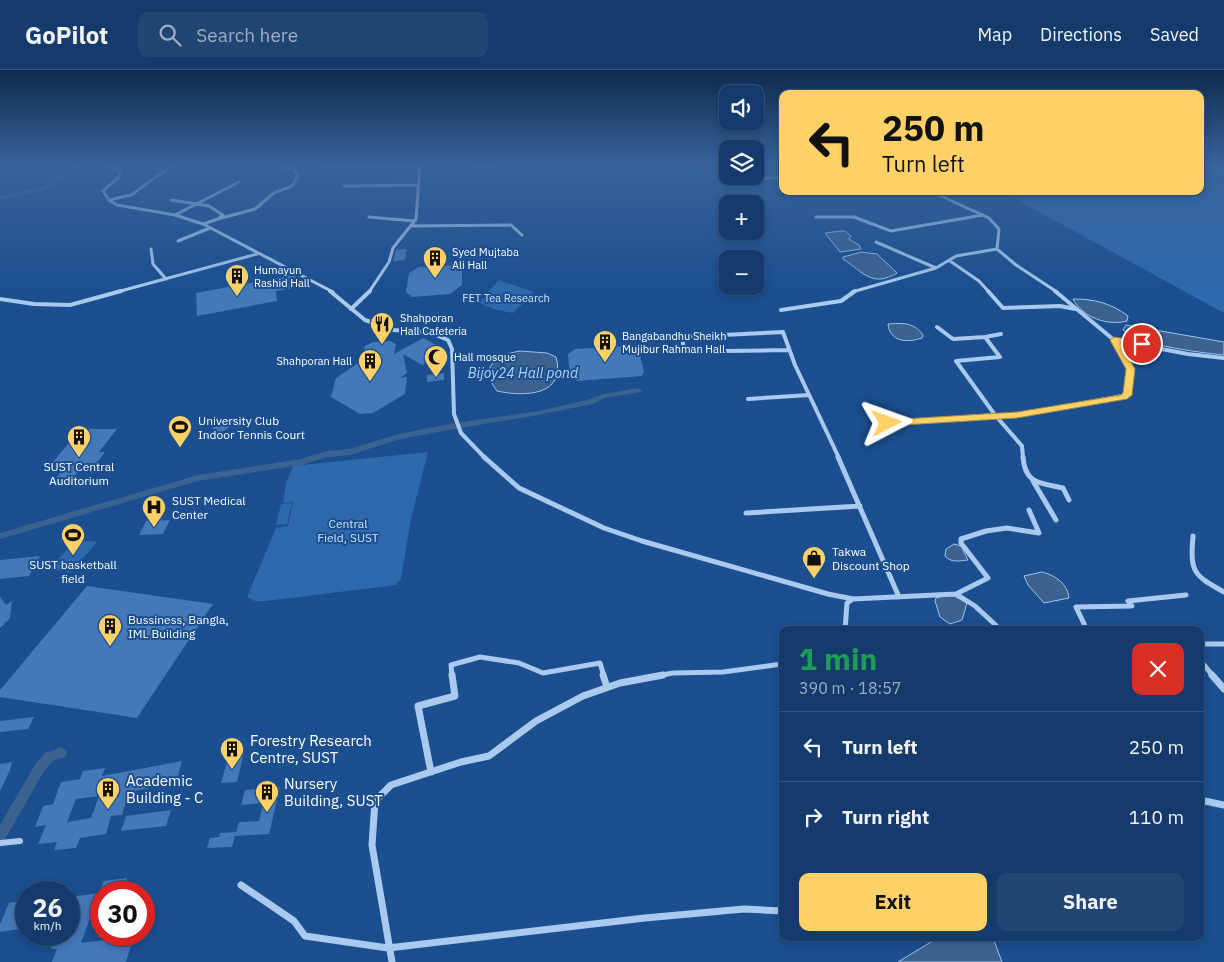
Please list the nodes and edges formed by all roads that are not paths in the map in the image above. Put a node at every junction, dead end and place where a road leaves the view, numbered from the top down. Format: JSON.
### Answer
{"nodes":[{"id":1,"x":121,"y":207,"type":"edge"},
{"id":2,"x":189,"y":207,"type":"edge"},
{"id":3,"x":210,"y":207,"type":"edge"},
{"id":4,"x":258,"y":207,"type":"edge"},
{"id":5,"x":416,"y":207,"type":"edge"},
{"id":6,"x":965,"y":207,"type":"edge"},
{"id":7,"x":175,"y":214,"type":"junction"},
{"id":8,"x":984,"y":215,"type":"junction"},
{"id":9,"x":369,"y":217,"type":"dead end"},
{"id":10,"x":816,"y":217,"type":"dead end"},
{"id":11,"x":218,"y":219,"type":"junction"},
{"id":12,"x":414,"y":221,"type":"junction"},
{"id":13,"x":202,"y":224,"type":"junction"},
{"id":14,"x":410,"y":226,"type":"junction"},
{"id":15,"x":210,"y":228,"type":"junction"},
{"id":16,"x":522,"y":235,"type":"dead end"},
{"id":17,"x":178,"y":241,"type":"dead end"},
{"id":18,"x":876,"y":242,"type":"dead end"},
{"id":19,"x":152,"y":250,"type":"dead end"},
{"id":20,"x":997,"y":250,"type":"junction"},
{"id":21,"x":258,"y":254,"type":"junction"},
{"id":22,"x":950,"y":261,"type":"junction"},
{"id":23,"x":936,"y":268,"type":"junction"},
{"id":24,"x":166,"y":279,"type":"junction"},
{"id":25,"x":0,"y":299,"type":"edge"},
{"id":26,"x":351,"y":309,"type":"junction"},
{"id":27,"x":1076,"y":309,"type":"junction"},
{"id":28,"x":781,"y":310,"type":"dead end"},
{"id":29,"x":937,"y":327,"type":"dead end"},
{"id":30,"x":1001,"y":334,"type":"dead end"},
{"id":31,"x":985,"y":337,"type":"junction"},
{"id":32,"x":1114,"y":340,"type":"junction"},
{"id":33,"x":684,"y":350,"type":"dead end"},
{"id":34,"x":789,"y":350,"type":"junction"},
{"id":35,"x":724,"y":351,"type":"dead end"},
{"id":36,"x":1224,"y":358,"type":"edge"},
{"id":37,"x":809,"y":395,"type":"junction"},
{"id":38,"x":748,"y":400,"type":"dead end"},
{"id":39,"x":995,"y":415,"type":"junction"},
{"id":40,"x":887,"y":423,"type":"dead end"},
{"id":41,"x":1033,"y":481,"type":"junction"},
{"id":42,"x":1069,"y":500,"type":"dead end"},
{"id":43,"x":860,"y":506,"type":"junction"},
{"id":44,"x":1030,"y":510,"type":"dead end"},
{"id":45,"x":746,"y":513,"type":"dead end"},
{"id":46,"x":1056,"y":520,"type":"dead end"},
{"id":47,"x":1193,"y":536,"type":"dead end"},
{"id":48,"x":1224,"y":592,"type":"edge"},
{"id":49,"x":956,"y":594,"type":"junction"},
{"id":50,"x":1186,"y":595,"type":"dead end"},
{"id":51,"x":899,"y":597,"type":"junction"},
{"id":52,"x":853,"y":599,"type":"junction"},
{"id":53,"x":845,"y":626,"type":"edge"},
{"id":54,"x":997,"y":626,"type":"edge"},
{"id":55,"x":1085,"y":626,"type":"edge"},
{"id":56,"x":1204,"y":644,"type":"edge"},
{"id":57,"x":1224,"y":644,"type":"edge"},
{"id":58,"x":779,"y":664,"type":"edge"},
{"id":59,"x":1204,"y":665,"type":"edge"},
{"id":60,"x":607,"y":687,"type":"junction"},
{"id":61,"x":1224,"y":689,"type":"edge"},
{"id":62,"x":432,"y":772,"type":"junction"},
{"id":63,"x":1204,"y":801,"type":"edge"},
{"id":64,"x":1224,"y":805,"type":"edge"},
{"id":65,"x":20,"y":841,"type":"dead end"},
{"id":66,"x":1,"y":843,"type":"edge"},
{"id":67,"x":241,"y":885,"type":"dead end"},
{"id":68,"x":779,"y":910,"type":"edge"},
{"id":69,"x":388,"y":948,"type":"junction"},
{"id":70,"x":392,"y":962,"type":"edge"}],
"edges":[{"from":1,"to":7,"type":"street"},
{"from":2,"to":7,"type":"street"},
{"from":3,"to":11,"type":"street"},
{"from":4,"to":11,"type":"street"},
{"from":5,"to":12,"type":"street"},
{"from":6,"to":8,"type":"street"},
{"from":7,"to":13,"type":"street"},
{"from":8,"to":10,"type":"street"},
{"from":8,"to":20,"type":"street"},
{"from":9,"to":12,"type":"street"},
{"from":11,"to":13,"type":"street"},
{"from":12,"to":14,"type":"street"},
{"from":13,"to":15,"type":"street"},
{"from":14,"to":16,"type":"street"},
{"from":14,"to":26,"type":"street"},
{"from":15,"to":17,"type":"street"},
{"from":15,"to":21,"type":"street"},
{"from":18,"to":23,"type":"street"},
{"from":19,"to":24,"type":"street"},
{"from":20,"to":22,"type":"street"},
{"from":20,"to":27,"type":"street"},
{"from":21,"to":24,"type":"street"},
{"from":21,"to":26,"type":"street"},
{"from":22,"to":23,"type":"street"},
{"from":22,"to":27,"type":"street"},
{"from":23,"to":28,"type":"street"},
{"from":24,"to":25,"type":"street"},
{"from":26,"to":52,"type":"street"},
{"from":27,"to":32,"type":"street"},
{"from":29,"to":31,"type":"street"},
{"from":30,"to":31,"type":"street"},
{"from":31,"to":39,"type":"street"},
{"from":32,"to":36,"type":"street"},
{"from":32,"to":39,"type":"street"},
{"from":33,"to":34,"type":"street"},
{"from":34,"to":35,"type":"street"},
{"from":34,"to":37,"type":"street"},
{"from":37,"to":38,"type":"street"},
{"from":37,"to":43,"type":"street"},
{"from":39,"to":40,"type":"street"},
{"from":39,"to":41,"type":"street"},
{"from":41,"to":42,"type":"street"},
{"from":41,"to":46,"type":"street"},
{"from":43,"to":45,"type":"street"},
{"from":43,"to":51,"type":"street"},
{"from":44,"to":49,"type":"street"},
{"from":47,"to":48,"type":"street"},
{"from":49,"to":51,"type":"street"},
{"from":49,"to":54,"type":"street"},
{"from":50,"to":55,"type":"street"},
{"from":51,"to":52,"type":"street"},
{"from":52,"to":53,"type":"street"},
{"from":56,"to":57,"type":"street"},
{"from":58,"to":60,"type":"street"},
{"from":59,"to":61,"type":"street"},
{"from":60,"to":62,"type":"street"},
{"from":60,"to":62,"type":"street"},
{"from":62,"to":69,"type":"street"},
{"from":63,"to":64,"type":"street"},
{"from":65,"to":66,"type":"street"},
{"from":67,"to":69,"type":"street"},
{"from":68,"to":69,"type":"street"},
{"from":69,"to":70,"type":"street"}]}
